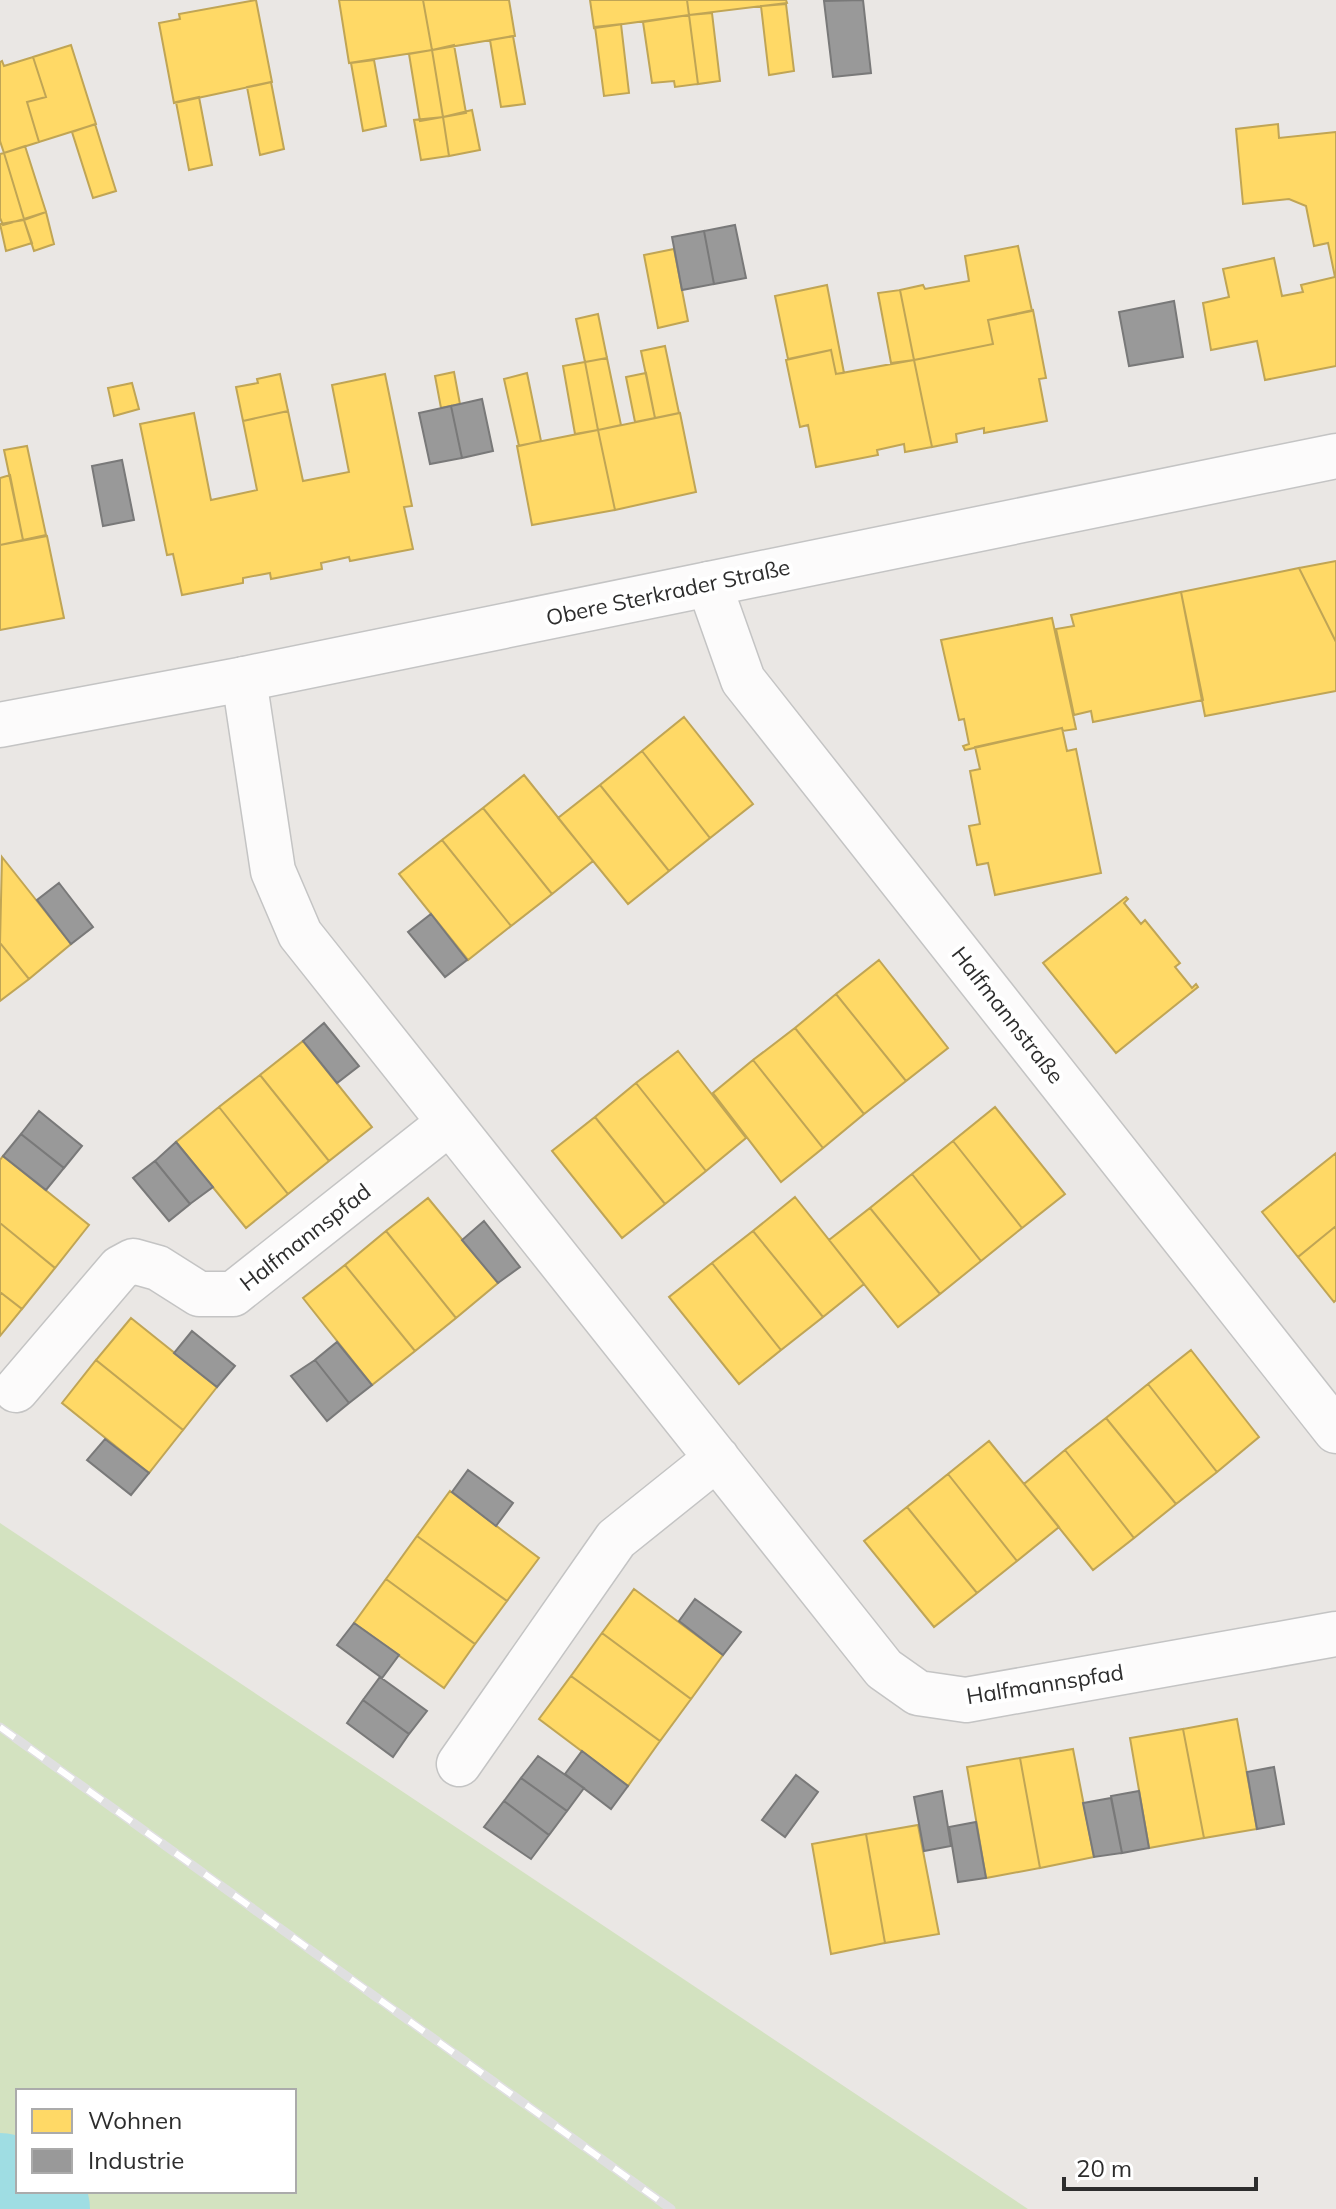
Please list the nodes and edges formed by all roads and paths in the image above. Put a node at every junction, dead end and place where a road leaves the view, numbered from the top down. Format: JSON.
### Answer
{"nodes":[{"id":1,"x":1336,"y":456,"type":"edge"},
{"id":2,"x":709,"y":584,"type":"junction"},
{"id":3,"x":244,"y":679,"type":"junction"},
{"id":4,"x":0,"y":725,"type":"edge"},
{"id":5,"x":449,"y":1123,"type":"junction"},
{"id":6,"x":16,"y":1390,"type":"dead end"},
{"id":7,"x":1336,"y":1431,"type":"edge"},
{"id":8,"x":717,"y":1458,"type":"junction"},
{"id":9,"x":1336,"y":1634,"type":"edge"},
{"id":10,"x":459,"y":1764,"type":"dead end"}],
"edges":[{"from":1,"to":2,"type":"street","name":"Obere Sterkrader Straße"},
{"from":2,"to":3,"type":"street","name":"Obere Sterkrader Straße"},
{"from":2,"to":7,"type":"street","name":"Halfmannstraße"},
{"from":3,"to":4,"type":"street","name":"Obere Sterkrader Straße"},
{"from":3,"to":5,"type":"street","name":"Halfmannspfad"},
{"from":5,"to":6,"type":"street","name":"Halfmannspfad"},
{"from":5,"to":8,"type":"street","name":"Halfmannspfad"},
{"from":8,"to":9,"type":"street","name":"Halfmannspfad"},
{"from":8,"to":10,"type":"street"}]}
